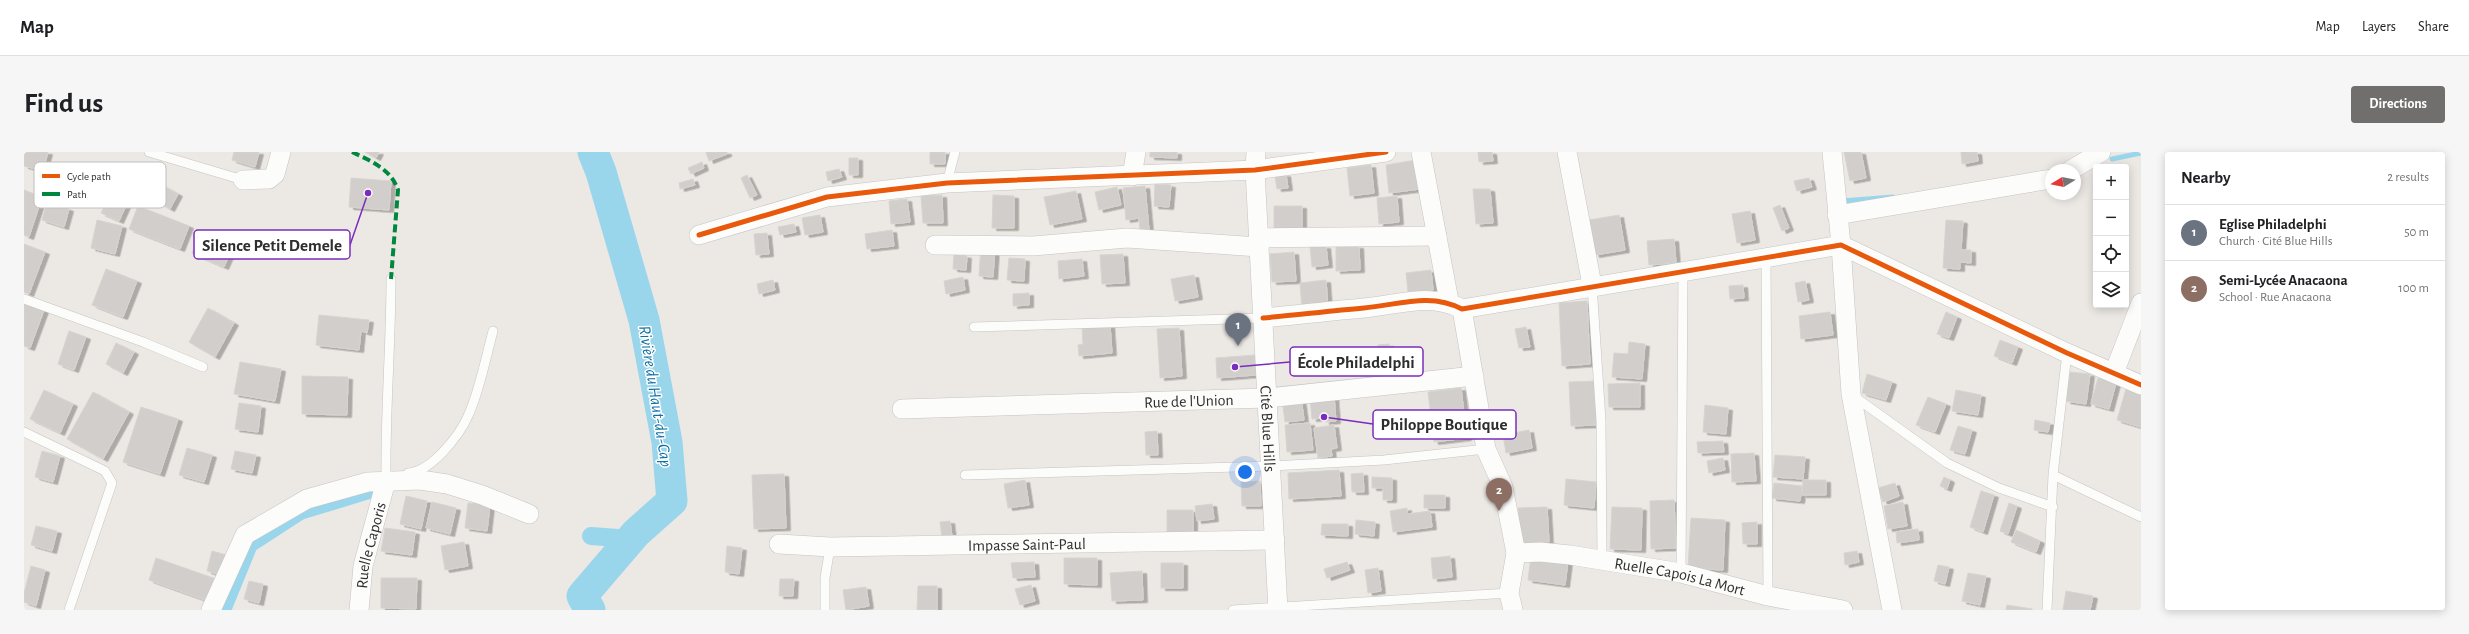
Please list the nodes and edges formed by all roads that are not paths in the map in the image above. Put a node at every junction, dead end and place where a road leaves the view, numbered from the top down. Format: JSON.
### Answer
{"nodes":[{"id":1,"x":149,"y":152,"type":"edge"},
{"id":2,"x":281,"y":152,"type":"edge"},
{"id":3,"x":955,"y":152,"type":"edge"},
{"id":4,"x":1136,"y":152,"type":"edge"},
{"id":5,"x":1386,"y":152,"type":"edge"},
{"id":6,"x":1421,"y":152,"type":"edge"},
{"id":7,"x":1567,"y":152,"type":"edge"},
{"id":8,"x":1832,"y":152,"type":"edge"},
{"id":9,"x":2101,"y":152,"type":"edge"},
{"id":10,"x":1255,"y":161,"type":"edge"},
{"id":11,"x":2081,"y":164,"type":"edge"},
{"id":12,"x":1132,"y":176,"type":"junction"},
{"id":13,"x":244,"y":180,"type":"joint"},
{"id":14,"x":2045,"y":180,"type":"edge"},
{"id":15,"x":947,"y":183,"type":"junction"},
{"id":16,"x":1837,"y":216,"type":"junction"},
{"id":17,"x":699,"y":235,"type":"dead end"},
{"id":18,"x":1437,"y":236,"type":"junction"},
{"id":19,"x":1259,"y":242,"type":"junction"},
{"id":20,"x":1841,"y":244,"type":"junction"},
{"id":21,"x":935,"y":245,"type":"dead end"},
{"id":22,"x":1766,"y":257,"type":"junction"},
{"id":23,"x":1683,"y":271,"type":"junction"},
{"id":24,"x":391,"y":279,"type":"dead end"},
{"id":25,"x":1592,"y":285,"type":"junction"},
{"id":26,"x":24,"y":300,"type":"edge"},
{"id":27,"x":2141,"y":303,"type":"edge"},
{"id":28,"x":1456,"y":305,"type":"junction"},
{"id":29,"x":1263,"y":318,"type":"junction"},
{"id":30,"x":974,"y":326,"type":"dead end"},
{"id":31,"x":493,"y":331,"type":"dead end"},
{"id":32,"x":2067,"y":353,"type":"junction"},
{"id":33,"x":203,"y":367,"type":"dead end"},
{"id":34,"x":2114,"y":373,"type":"junction"},
{"id":35,"x":1474,"y":376,"type":"junction"},
{"id":36,"x":2141,"y":385,"type":"edge"},
{"id":37,"x":1851,"y":394,"type":"junction"},
{"id":38,"x":1267,"y":398,"type":"junction"},
{"id":39,"x":902,"y":409,"type":"dead end"},
{"id":40,"x":24,"y":432,"type":"edge"},
{"id":41,"x":1486,"y":449,"type":"junction"},
{"id":42,"x":1271,"y":466,"type":"junction"},
{"id":43,"x":965,"y":475,"type":"dead end"},
{"id":44,"x":2053,"y":475,"type":"junction"},
{"id":45,"x":386,"y":477,"type":"junction"},
{"id":46,"x":2053,"y":507,"type":"junction"},
{"id":47,"x":529,"y":514,"type":"dead end"},
{"id":48,"x":2141,"y":517,"type":"edge"},
{"id":49,"x":1275,"y":540,"type":"junction"},
{"id":50,"x":779,"y":544,"type":"dead end"},
{"id":51,"x":830,"y":547,"type":"junction"},
{"id":52,"x":1516,"y":553,"type":"junction"},
{"id":53,"x":1602,"y":561,"type":"junction"},
{"id":54,"x":1681,"y":573,"type":"junction"},
{"id":55,"x":1768,"y":596,"type":"junction"},
{"id":56,"x":1511,"y":601,"type":"edge"},
{"id":57,"x":1278,"y":609,"type":"edge"},
{"id":58,"x":69,"y":610,"type":"edge"},
{"id":59,"x":211,"y":610,"type":"edge"},
{"id":60,"x":359,"y":610,"type":"edge"},
{"id":61,"x":824,"y":610,"type":"edge"},
{"id":62,"x":1233,"y":610,"type":"edge"},
{"id":63,"x":1843,"y":610,"type":"edge"},
{"id":64,"x":1892,"y":610,"type":"edge"},
{"id":65,"x":2047,"y":610,"type":"edge"}],
"edges":[{"from":1,"to":13,"type":"lane"},
{"from":2,"to":13,"type":"street"},
{"from":3,"to":15,"type":"lane"},
{"from":4,"to":12,"type":"street"},
{"from":5,"to":10,"type":"street"},
{"from":6,"to":18,"type":"street"},
{"from":7,"to":25,"type":"street"},
{"from":8,"to":16,"type":"street"},
{"from":9,"to":11,"type":"street"},
{"from":10,"to":12,"type":"street"},
{"from":10,"to":19,"type":"street","name":"Cité Blue Hills"},
{"from":12,"to":15,"type":"street"},
{"from":14,"to":16,"type":"street"},
{"from":15,"to":17,"type":"street"},
{"from":16,"to":20,"type":"street"},
{"from":18,"to":19,"type":"street"},
{"from":18,"to":28,"type":"street"},
{"from":19,"to":21,"type":"street"},
{"from":19,"to":29,"type":"street","name":"Cité Blue Hills"},
{"from":20,"to":22,"type":"street"},
{"from":20,"to":32,"type":"street"},
{"from":20,"to":37,"type":"street"},
{"from":22,"to":23,"type":"street"},
{"from":22,"to":55,"type":"lane"},
{"from":23,"to":25,"type":"street"},
{"from":23,"to":54,"type":"lane"},
{"from":24,"to":45,"type":"lane"},
{"from":25,"to":28,"type":"street"},
{"from":25,"to":53,"type":"lane"},
{"from":26,"to":33,"type":"lane"},
{"from":27,"to":34,"type":"street"},
{"from":28,"to":29,"type":"street"},
{"from":28,"to":35,"type":"street"},
{"from":29,"to":30,"type":"lane"},
{"from":29,"to":38,"type":"street","name":"Cité Blue Hills"},
{"from":31,"to":45,"type":"lane"},
{"from":32,"to":34,"type":"street"},
{"from":32,"to":44,"type":"lane"},
{"from":34,"to":36,"type":"street"},
{"from":35,"to":38,"type":"street","name":"Rue de l'Union"},
{"from":35,"to":41,"type":"street"},
{"from":37,"to":46,"type":"lane"},
{"from":37,"to":64,"type":"street"},
{"from":38,"to":39,"type":"street","name":"Rue de l'Union"},
{"from":38,"to":42,"type":"street","name":"Cité Blue Hills"},
{"from":40,"to":58,"type":"lane"},
{"from":41,"to":42,"type":"lane"},
{"from":41,"to":52,"type":"street"},
{"from":42,"to":43,"type":"lane"},
{"from":42,"to":49,"type":"street","name":"Cité Blue Hills"},
{"from":44,"to":46,"type":"lane"},
{"from":44,"to":48,"type":"lane"},
{"from":45,"to":47,"type":"street"},
{"from":45,"to":59,"type":"street"},
{"from":45,"to":60,"type":"street","name":"Ruelle Caporis"},
{"from":46,"to":65,"type":"lane"},
{"from":49,"to":51,"type":"street","name":"Impasse Saint-Paul"},
{"from":49,"to":57,"type":"street","name":"Cité Blue Hills"},
{"from":50,"to":51,"type":"street","name":"Impasse Saint-Paul"},
{"from":51,"to":61,"type":"lane"},
{"from":52,"to":53,"type":"street","name":"Ruelle Capois La Mort"},
{"from":52,"to":56,"type":"street"},
{"from":53,"to":54,"type":"street","name":"Ruelle Capois La Mort"},
{"from":54,"to":55,"type":"street","name":"Ruelle Capois La Mort"},
{"from":55,"to":63,"type":"street","name":"Ruelle Capois La Mort"},
{"from":56,"to":57,"type":"lane"},
{"from":57,"to":62,"type":"lane"}]}
